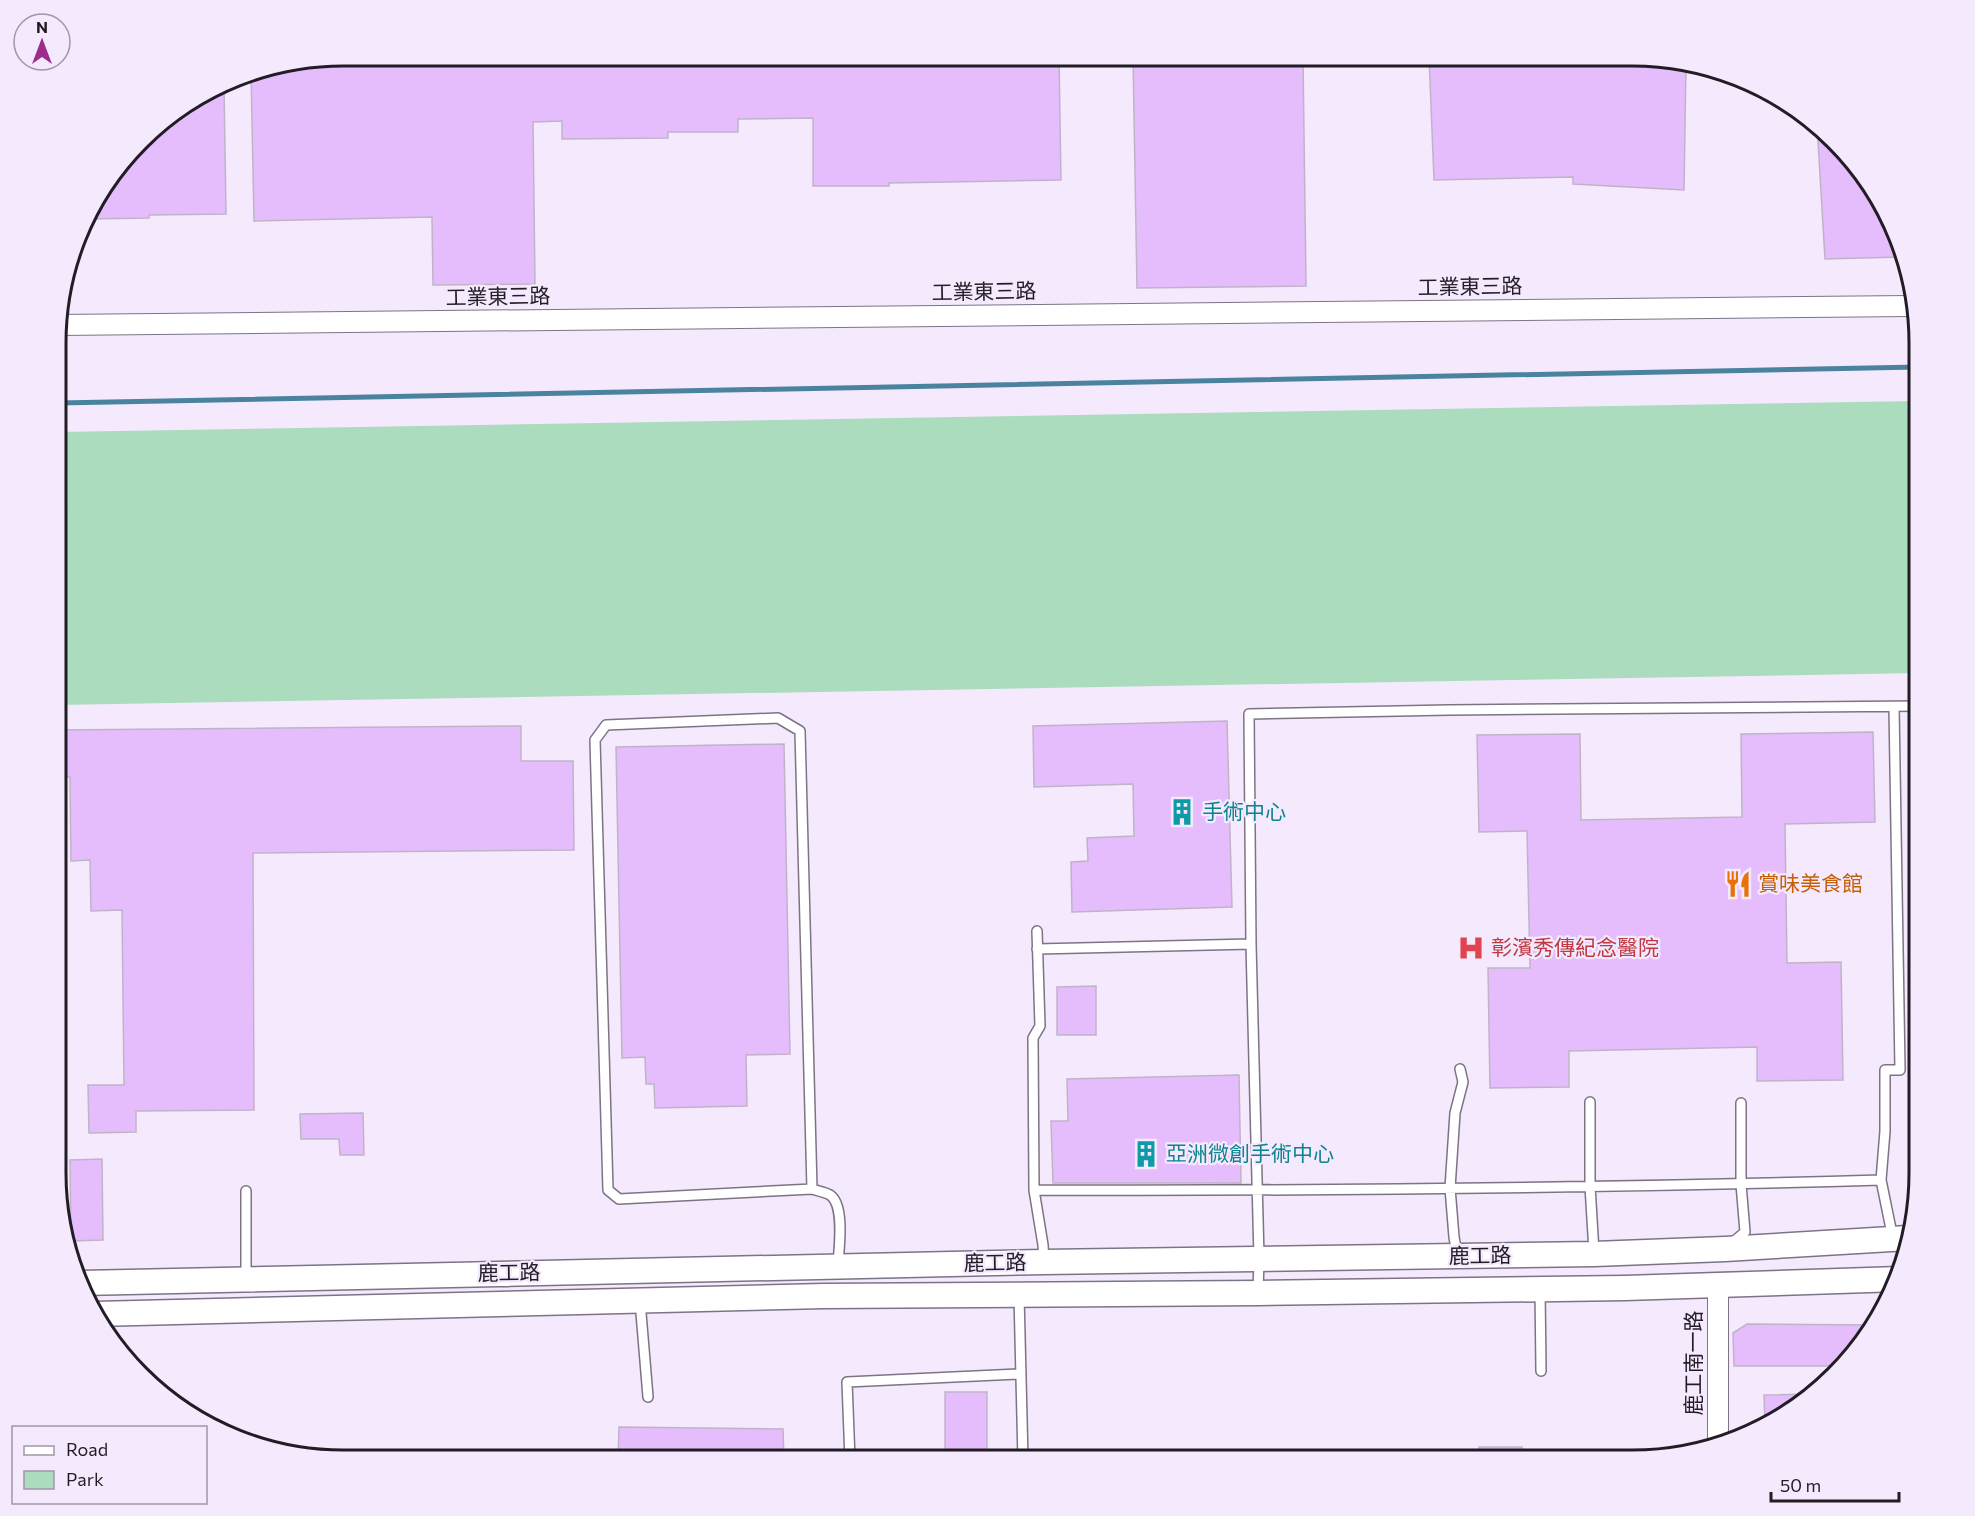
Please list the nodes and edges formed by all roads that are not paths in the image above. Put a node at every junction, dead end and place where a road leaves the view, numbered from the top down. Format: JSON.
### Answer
{"nodes":[{"id":1,"x":1907,"y":306,"type":"edge"},
{"id":2,"x":67,"y":325,"type":"edge"},
{"id":3,"x":1894,"y":706,"type":"junction"},
{"id":4,"x":1909,"y":706,"type":"edge"},
{"id":5,"x":1037,"y":931,"type":"dead end"},
{"id":6,"x":1251,"y":944,"type":"junction"},
{"id":7,"x":1037,"y":949,"type":"junction"},
{"id":8,"x":1460,"y":1069,"type":"dead end"},
{"id":9,"x":1590,"y":1102,"type":"dead end"},
{"id":10,"x":1741,"y":1103,"type":"dead end"},
{"id":11,"x":1881,"y":1180,"type":"junction"},
{"id":12,"x":1741,"y":1184,"type":"junction"},
{"id":13,"x":1590,"y":1186,"type":"junction"},
{"id":14,"x":1450,"y":1188,"type":"junction"},
{"id":15,"x":812,"y":1189,"type":"junction"},
{"id":16,"x":1034,"y":1190,"type":"junction"},
{"id":17,"x":246,"y":1191,"type":"dead end"},
{"id":18,"x":1256,"y":1191,"type":"junction"},
{"id":19,"x":1902,"y":1238,"type":"edge"},
{"id":20,"x":1882,"y":1239,"type":"junction"},
{"id":21,"x":1725,"y":1249,"type":"junction"},
{"id":22,"x":1594,"y":1254,"type":"junction"},
{"id":23,"x":1458,"y":1257,"type":"junction"},
{"id":24,"x":1259,"y":1258,"type":"junction"},
{"id":25,"x":1044,"y":1262,"type":"junction"},
{"id":26,"x":838,"y":1266,"type":"junction"},
{"id":27,"x":246,"y":1278,"type":"junction"},
{"id":28,"x":1888,"y":1279,"type":"edge"},
{"id":29,"x":89,"y":1283,"type":"edge"},
{"id":30,"x":1718,"y":1286,"type":"junction"},
{"id":31,"x":1540,"y":1288,"type":"junction"},
{"id":32,"x":1018,"y":1293,"type":"junction"},
{"id":33,"x":1258,"y":1293,"type":"junction"},
{"id":34,"x":640,"y":1301,"type":"junction"},
{"id":35,"x":104,"y":1314,"type":"edge"},
{"id":36,"x":1541,"y":1371,"type":"dead end"},
{"id":37,"x":1020,"y":1374,"type":"junction"},
{"id":38,"x":648,"y":1397,"type":"dead end"},
{"id":39,"x":1718,"y":1436,"type":"edge"},
{"id":40,"x":850,"y":1450,"type":"edge"},
{"id":41,"x":1023,"y":1450,"type":"edge"}],
"edges":[{"from":1,"to":2,"type":"street","name":"工業東三路"},
{"from":3,"to":4,"type":"lane"},
{"from":3,"to":6,"type":"lane"},
{"from":3,"to":11,"type":"lane"},
{"from":5,"to":7,"type":"lane"},
{"from":6,"to":7,"type":"lane"},
{"from":6,"to":18,"type":"lane"},
{"from":7,"to":16,"type":"lane"},
{"from":8,"to":14,"type":"lane"},
{"from":9,"to":13,"type":"lane"},
{"from":10,"to":12,"type":"lane"},
{"from":11,"to":12,"type":"lane"},
{"from":11,"to":20,"type":"lane"},
{"from":12,"to":13,"type":"lane"},
{"from":12,"to":21,"type":"lane"},
{"from":13,"to":14,"type":"lane"},
{"from":13,"to":22,"type":"lane"},
{"from":14,"to":18,"type":"lane"},
{"from":14,"to":23,"type":"lane"},
{"from":15,"to":15,"type":"lane"},
{"from":15,"to":26,"type":"lane"},
{"from":16,"to":18,"type":"lane"},
{"from":16,"to":25,"type":"lane"},
{"from":17,"to":27,"type":"lane"},
{"from":18,"to":24,"type":"lane"},
{"from":19,"to":20,"type":"street","name":"鹿工路"},
{"from":20,"to":21,"type":"street","name":"鹿工路"},
{"from":21,"to":22,"type":"street","name":"鹿工路"},
{"from":22,"to":23,"type":"street","name":"鹿工路"},
{"from":23,"to":24,"type":"street","name":"鹿工路"},
{"from":24,"to":25,"type":"street","name":"鹿工路"},
{"from":24,"to":33,"type":"lane"},
{"from":25,"to":26,"type":"street","name":"鹿工路"},
{"from":26,"to":27,"type":"street","name":"鹿工路"},
{"from":27,"to":29,"type":"street","name":"鹿工路"},
{"from":28,"to":30,"type":"street","name":"鹿工路"},
{"from":30,"to":31,"type":"street","name":"鹿工路"},
{"from":30,"to":39,"type":"street","name":"鹿工南一路"},
{"from":31,"to":33,"type":"street","name":"鹿工路"},
{"from":31,"to":36,"type":"lane"},
{"from":32,"to":33,"type":"street","name":"鹿工路"},
{"from":32,"to":34,"type":"street","name":"鹿工路"},
{"from":32,"to":37,"type":"lane"},
{"from":34,"to":35,"type":"street","name":"鹿工路"},
{"from":34,"to":38,"type":"lane"},
{"from":37,"to":40,"type":"lane"},
{"from":37,"to":41,"type":"lane"}]}
